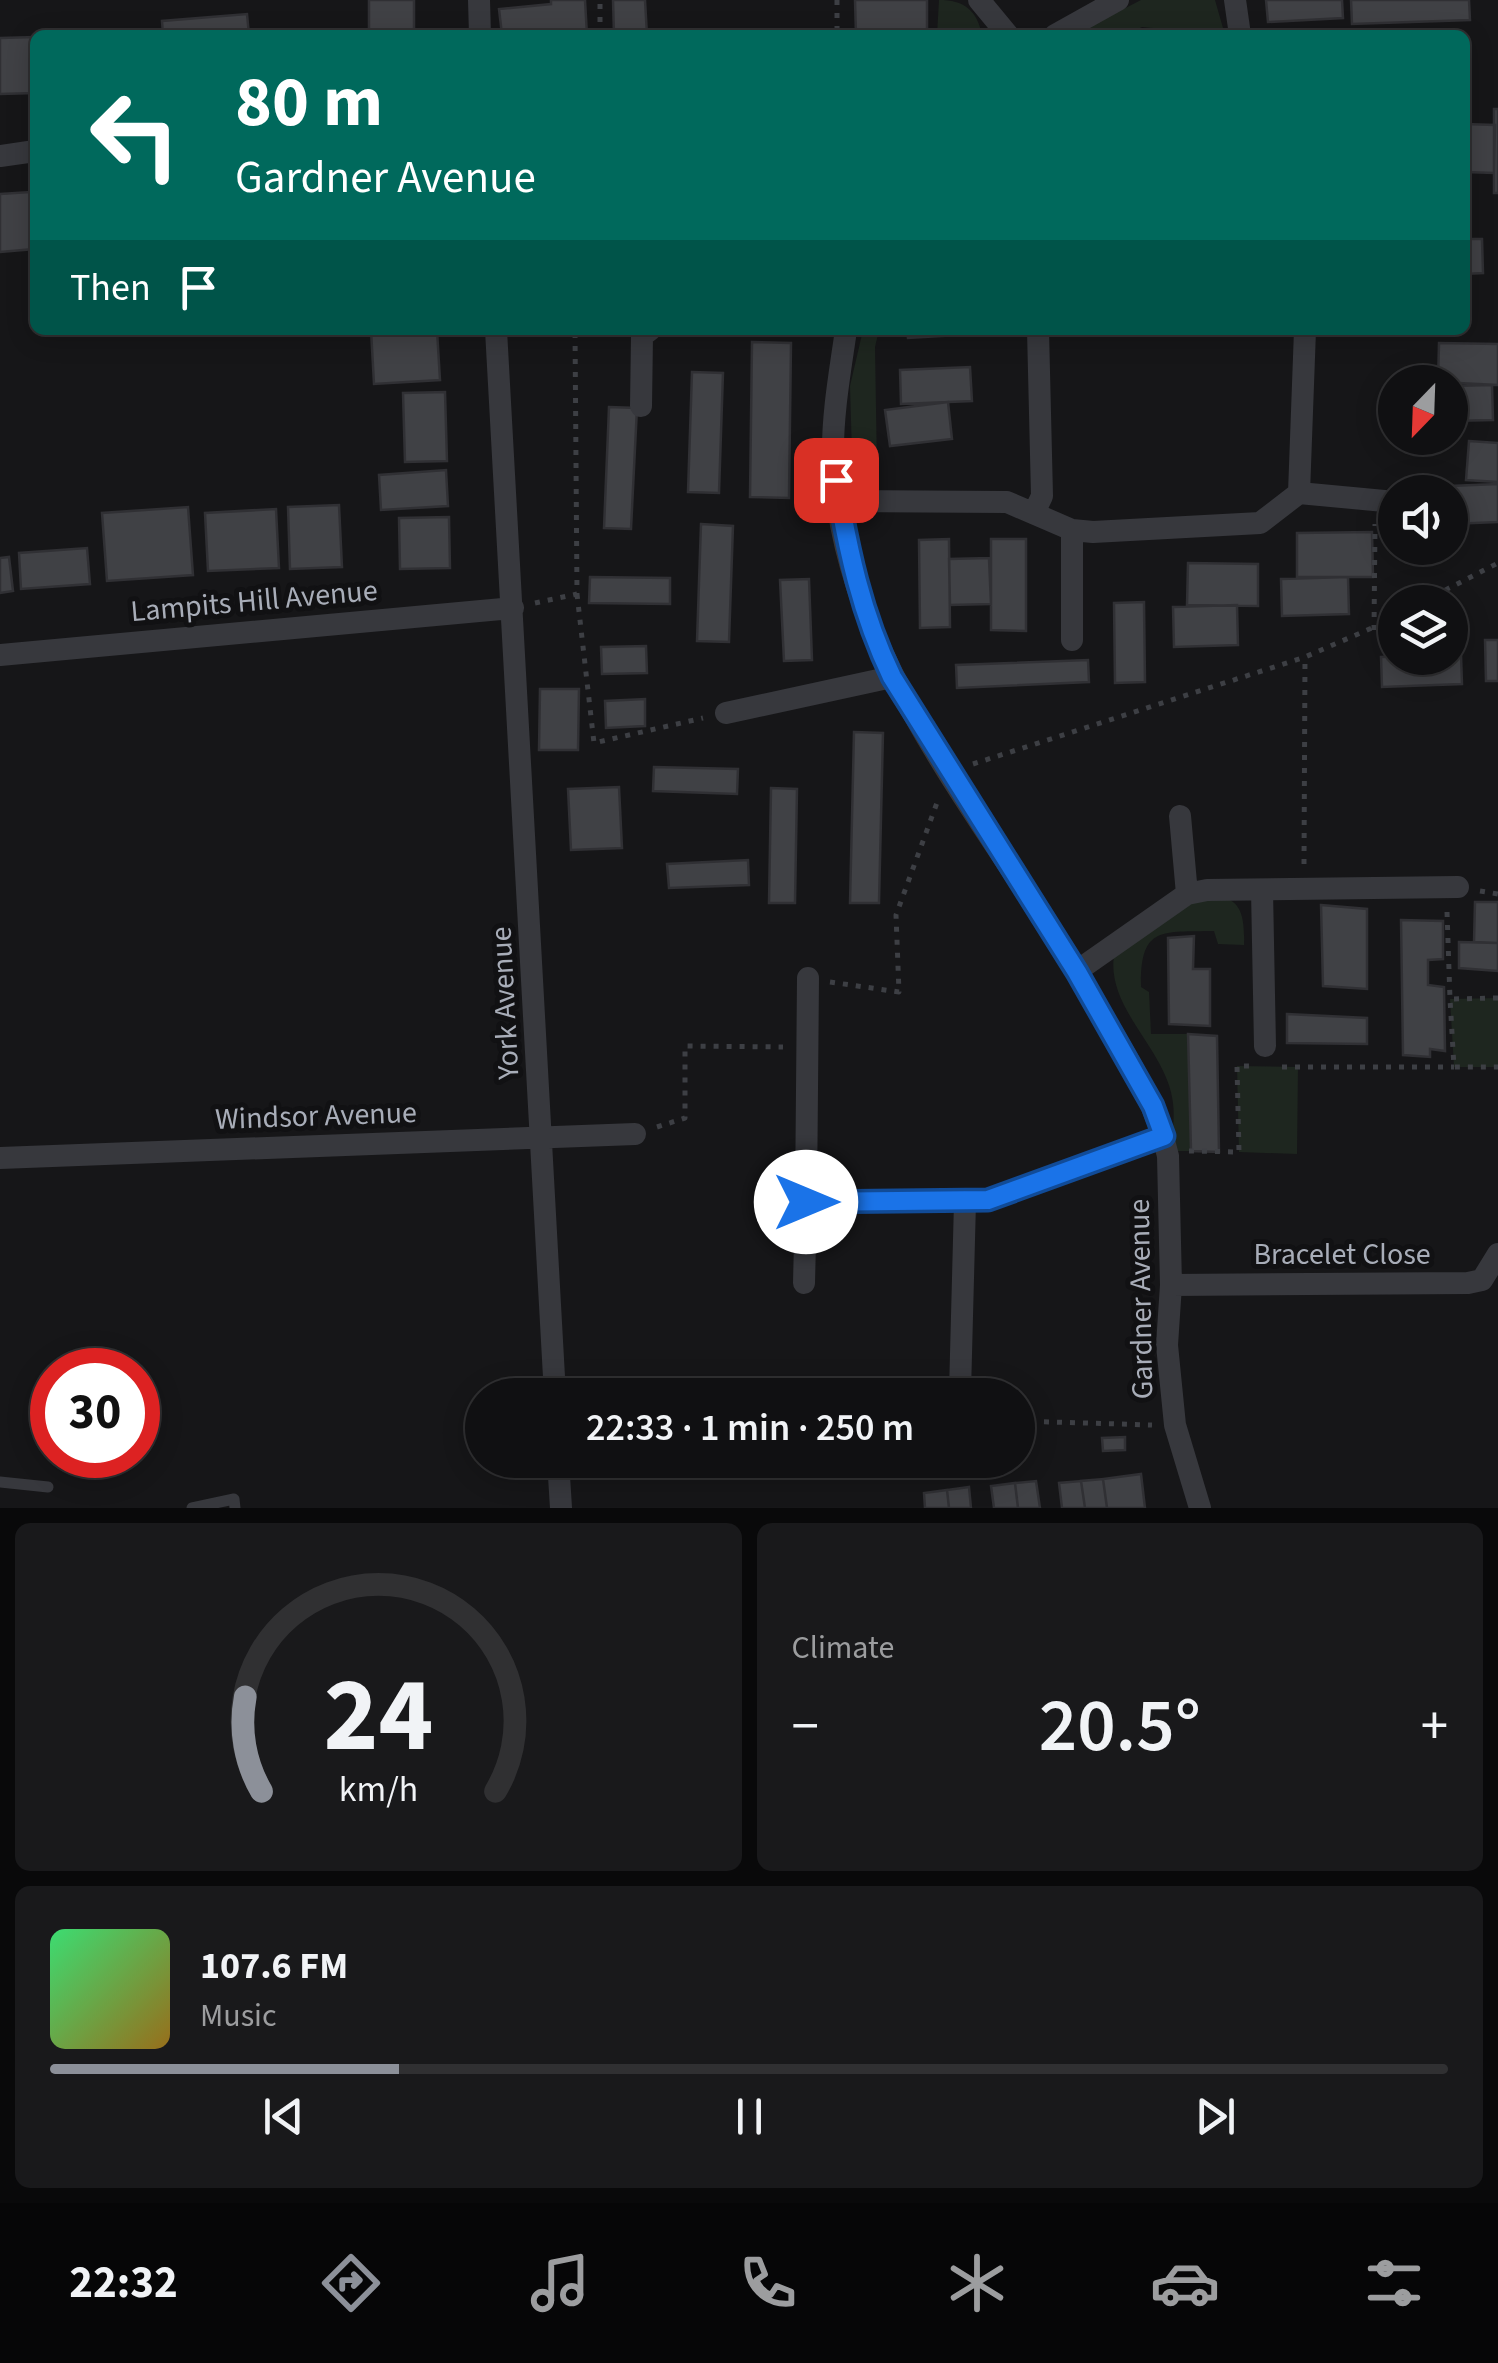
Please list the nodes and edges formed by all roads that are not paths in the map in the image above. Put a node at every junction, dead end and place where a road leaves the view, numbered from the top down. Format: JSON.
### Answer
{"nodes":[{"id":1,"x":479,"y":0,"type":"edge"},
{"id":2,"x":979,"y":0,"type":"edge"},
{"id":3,"x":1118,"y":0,"type":"edge"},
{"id":4,"x":1235,"y":0,"type":"edge"},
{"id":5,"x":480,"y":30,"type":"edge"},
{"id":6,"x":1004,"y":30,"type":"edge"},
{"id":7,"x":1064,"y":30,"type":"edge"},
{"id":8,"x":1239,"y":30,"type":"edge"},
{"id":9,"x":30,"y":153,"type":"edge"},
{"id":10,"x":0,"y":156,"type":"edge"},
{"id":11,"x":496,"y":335,"type":"edge"},
{"id":12,"x":643,"y":335,"type":"edge"},
{"id":13,"x":845,"y":335,"type":"edge"},
{"id":14,"x":1038,"y":335,"type":"edge"},
{"id":15,"x":1304,"y":335,"type":"edge"},
{"id":16,"x":641,"y":406,"type":"dead end"},
{"id":17,"x":1299,"y":494,"type":"junction"},
{"id":18,"x":840,"y":501,"type":"junction"},
{"id":19,"x":1378,"y":501,"type":"edge"},
{"id":20,"x":1034,"y":513,"type":"junction"},
{"id":21,"x":1072,"y":530,"type":"junction"},
{"id":22,"x":513,"y":608,"type":"junction"},
{"id":23,"x":1072,"y":640,"type":"dead end"},
{"id":24,"x":0,"y":655,"type":"edge"},
{"id":25,"x":892,"y":677,"type":"junction"},
{"id":26,"x":726,"y":712,"type":"road end"},
{"id":27,"x":1180,"y":816,"type":"dead end"},
{"id":28,"x":1452,"y":887,"type":"road end"},
{"id":29,"x":1262,"y":890,"type":"junction"},
{"id":30,"x":1187,"y":894,"type":"junction"},
{"id":31,"x":1077,"y":972,"type":"junction"},
{"id":32,"x":808,"y":978,"type":"road end"},
{"id":33,"x":1265,"y":1046,"type":"dead end"},
{"id":34,"x":635,"y":1134,"type":"road end"},
{"id":35,"x":542,"y":1136,"type":"junction"},
{"id":36,"x":1165,"y":1144,"type":"junction"},
{"id":37,"x":0,"y":1158,"type":"edge"},
{"id":38,"x":806,"y":1202,"type":"junction"},
{"id":39,"x":964,"y":1202,"type":"junction"},
{"id":40,"x":1498,"y":1254,"type":"edge"},
{"id":41,"x":804,"y":1284,"type":"dead end"},
{"id":42,"x":1171,"y":1285,"type":"junction"},
{"id":43,"x":554,"y":1378,"type":"edge"},
{"id":44,"x":960,"y":1378,"type":"edge"},
{"id":45,"x":559,"y":1478,"type":"edge"},
{"id":46,"x":0,"y":1482,"type":"edge"},
{"id":47,"x":48,"y":1487,"type":"dead end"},
{"id":48,"x":192,"y":1508,"type":"edge"},
{"id":49,"x":236,"y":1508,"type":"edge"},
{"id":50,"x":560,"y":1508,"type":"edge"},
{"id":51,"x":1200,"y":1508,"type":"edge"}],
"edges":[{"from":1,"to":5,"type":"street"},
{"from":2,"to":6,"type":"street"},
{"from":3,"to":7,"type":"street"},
{"from":4,"to":8,"type":"street"},
{"from":9,"to":10,"type":"street"},
{"from":11,"to":22,"type":"street","name":"York Avenue"},
{"from":12,"to":16,"type":"street"},
{"from":13,"to":18,"type":"street","name":"Gardner Avenue"},
{"from":14,"to":20,"type":"street"},
{"from":15,"to":17,"type":"street"},
{"from":17,"to":19,"type":"street"},
{"from":17,"to":21,"type":"street"},
{"from":18,"to":20,"type":"street"},
{"from":18,"to":25,"type":"street","name":"Gardner Avenue"},
{"from":20,"to":21,"type":"street"},
{"from":21,"to":23,"type":"street"},
{"from":22,"to":24,"type":"street","name":"Lampits Hill Avenue"},
{"from":22,"to":35,"type":"street","name":"York Avenue"},
{"from":25,"to":26,"type":"street"},
{"from":25,"to":31,"type":"street","name":"Gardner Avenue"},
{"from":27,"to":30,"type":"street"},
{"from":28,"to":29,"type":"street"},
{"from":29,"to":30,"type":"street"},
{"from":29,"to":33,"type":"street"},
{"from":30,"to":31,"type":"street"},
{"from":31,"to":36,"type":"street","name":"Gardner Avenue"},
{"from":32,"to":38,"type":"street"},
{"from":34,"to":35,"type":"street","name":"Windsor Avenue"},
{"from":35,"to":37,"type":"street","name":"Windsor Avenue"},
{"from":35,"to":43,"type":"street","name":"York Avenue"},
{"from":36,"to":39,"type":"street"},
{"from":36,"to":42,"type":"street","name":"Gardner Avenue"},
{"from":38,"to":39,"type":"street"},
{"from":38,"to":41,"type":"street"},
{"from":39,"to":44,"type":"street"},
{"from":40,"to":42,"type":"street","name":"Bracelet Close"},
{"from":42,"to":51,"type":"street","name":"Gardner Avenue"},
{"from":45,"to":50,"type":"street"},
{"from":46,"to":47,"type":"lane"},
{"from":48,"to":49,"type":"lane"}]}
